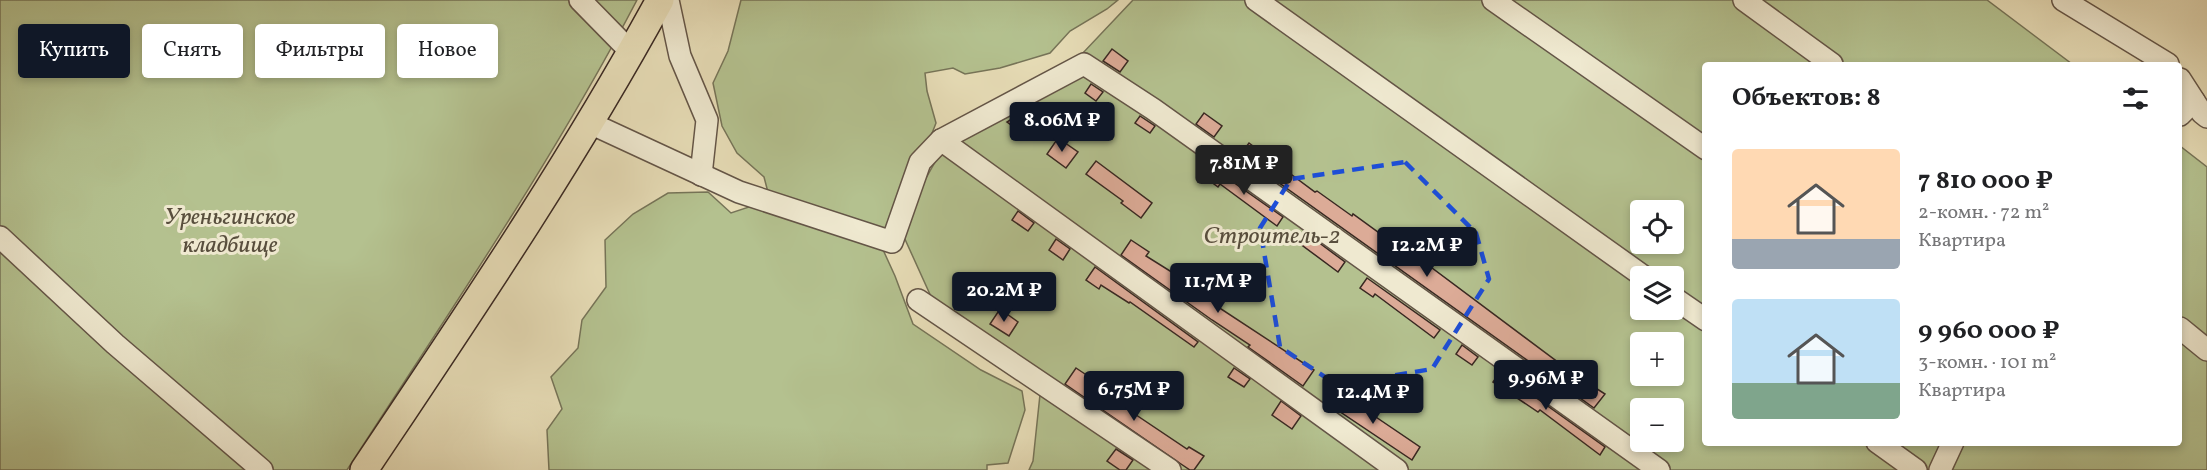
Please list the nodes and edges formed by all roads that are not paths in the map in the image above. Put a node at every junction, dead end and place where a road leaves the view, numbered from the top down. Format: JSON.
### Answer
{"nodes":[{"id":1,"x":580,"y":0,"type":"edge"},
{"id":2,"x":660,"y":0,"type":"edge"},
{"id":3,"x":668,"y":0,"type":"edge"},
{"id":4,"x":1256,"y":0,"type":"edge"},
{"id":5,"x":1493,"y":0,"type":"edge"},
{"id":6,"x":1744,"y":0,"type":"edge"},
{"id":7,"x":2063,"y":0,"type":"edge"},
{"id":8,"x":631,"y":52,"type":"junction"},
{"id":9,"x":1829,"y":62,"type":"edge"},
{"id":10,"x":2165,"y":62,"type":"edge"},
{"id":11,"x":2182,"y":84,"type":"edge"},
{"id":12,"x":2194,"y":111,"type":"edge"},
{"id":13,"x":590,"y":123,"type":"junction"},
{"id":14,"x":941,"y":140,"type":"junction"},
{"id":15,"x":1702,"y":145,"type":"edge"},
{"id":16,"x":701,"y":175,"type":"junction"},
{"id":17,"x":0,"y":237,"type":"edge"},
{"id":18,"x":1630,"y":267,"type":"edge"},
{"id":19,"x":918,"y":300,"type":"dead end"},
{"id":20,"x":1684,"y":305,"type":"edge"},
{"id":21,"x":1702,"y":317,"type":"edge"},
{"id":22,"x":2182,"y":330,"type":"edge"},
{"id":23,"x":2207,"y":350,"type":"edge"},
{"id":24,"x":1883,"y":446,"type":"edge"},
{"id":25,"x":1951,"y":446,"type":"edge"},
{"id":26,"x":262,"y":470,"type":"edge"},
{"id":27,"x":364,"y":470,"type":"edge"},
{"id":28,"x":1170,"y":470,"type":"edge"},
{"id":29,"x":1397,"y":470,"type":"edge"},
{"id":30,"x":1659,"y":470,"type":"edge"},
{"id":31,"x":1916,"y":470,"type":"edge"},
{"id":32,"x":1940,"y":470,"type":"edge"}],
"edges":[{"from":1,"to":8,"type":"street"},
{"from":2,"to":8,"type":"main road"},
{"from":3,"to":16,"type":"street"},
{"from":4,"to":18,"type":"street"},
{"from":5,"to":15,"type":"street"},
{"from":6,"to":9,"type":"street"},
{"from":7,"to":10,"type":"street"},
{"from":8,"to":13,"type":"main road"},
{"from":11,"to":12,"type":"street"},
{"from":13,"to":16,"type":"street"},
{"from":13,"to":27,"type":"main road"},
{"from":14,"to":16,"type":"street"},
{"from":14,"to":29,"type":"street"},
{"from":14,"to":30,"type":"street"},
{"from":17,"to":26,"type":"street"},
{"from":19,"to":28,"type":"street"},
{"from":20,"to":21,"type":"street"},
{"from":22,"to":23,"type":"street"},
{"from":24,"to":31,"type":"street"},
{"from":25,"to":32,"type":"street"}]}
